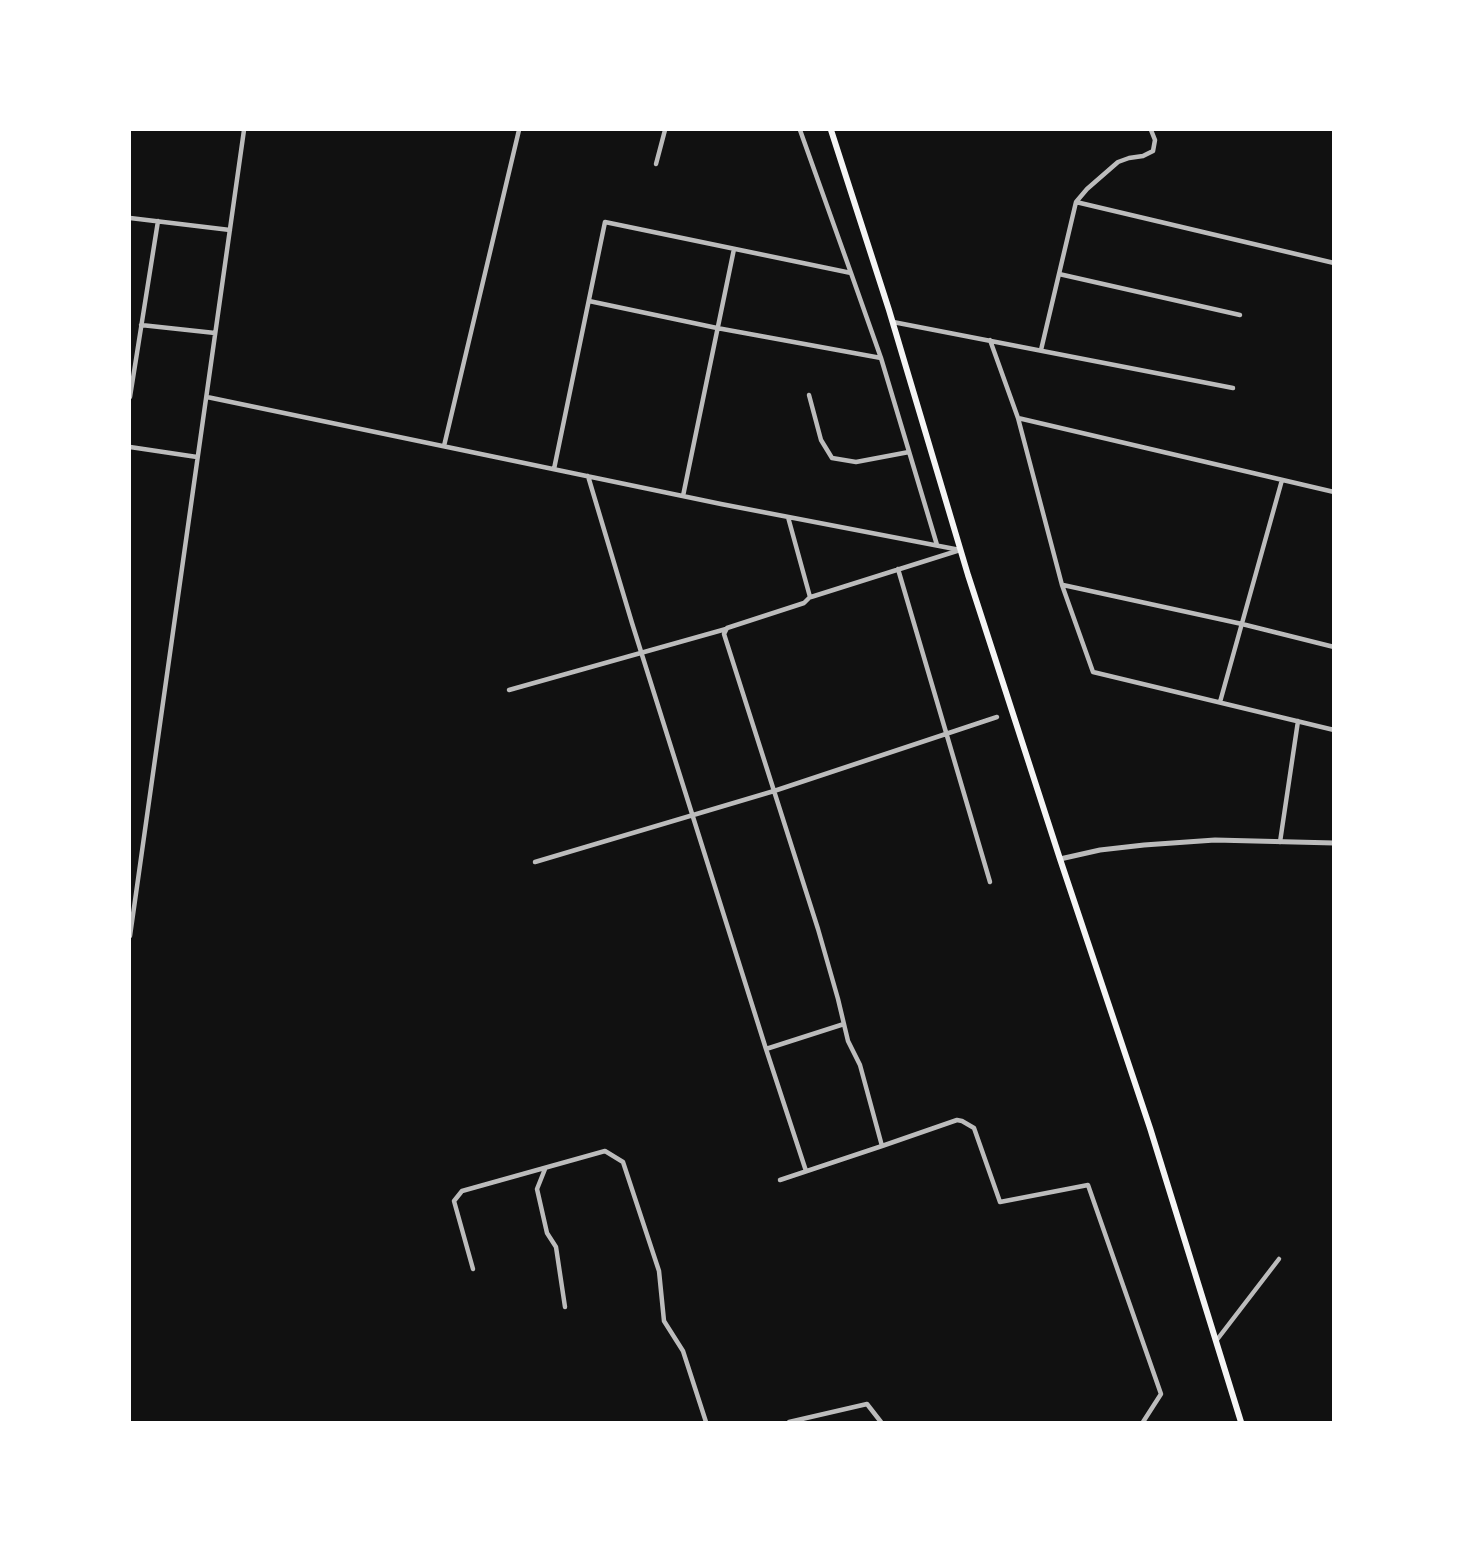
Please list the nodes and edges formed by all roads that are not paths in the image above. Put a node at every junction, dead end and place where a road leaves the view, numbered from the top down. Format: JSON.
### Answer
{"nodes":[{"id":1,"x":244,"y":130,"type":"edge"},
{"id":2,"x":519,"y":130,"type":"edge"},
{"id":3,"x":665,"y":130,"type":"edge"},
{"id":4,"x":792,"y":130,"type":"edge"},
{"id":5,"x":801,"y":130,"type":"edge"},
{"id":6,"x":831,"y":130,"type":"edge"},
{"id":7,"x":1151,"y":130,"type":"edge"},
{"id":8,"x":656,"y":164,"type":"dead end"},
{"id":9,"x":1076,"y":202,"type":"junction"},
{"id":10,"x":130,"y":218,"type":"edge"},
{"id":11,"x":158,"y":221,"type":"junction"},
{"id":12,"x":230,"y":230,"type":"junction"},
{"id":13,"x":734,"y":249,"type":"junction"},
{"id":14,"x":1334,"y":263,"type":"edge"},
{"id":15,"x":850,"y":273,"type":"junction"},
{"id":16,"x":1059,"y":274,"type":"junction"},
{"id":17,"x":589,"y":301,"type":"junction"},
{"id":18,"x":1240,"y":315,"type":"dead end"},
{"id":19,"x":892,"y":322,"type":"junction"},
{"id":20,"x":141,"y":325,"type":"junction"},
{"id":21,"x":717,"y":328,"type":"junction"},
{"id":22,"x":215,"y":334,"type":"junction"},
{"id":23,"x":990,"y":340,"type":"junction"},
{"id":24,"x":1041,"y":350,"type":"junction"},
{"id":25,"x":881,"y":358,"type":"junction"},
{"id":26,"x":1233,"y":388,"type":"dead end"},
{"id":27,"x":809,"y":395,"type":"dead end"},
{"id":28,"x":130,"y":397,"type":"edge"},
{"id":29,"x":207,"y":397,"type":"junction"},
{"id":30,"x":1018,"y":418,"type":"junction"},
{"id":31,"x":444,"y":446,"type":"junction"},
{"id":32,"x":130,"y":447,"type":"edge"},
{"id":33,"x":909,"y":452,"type":"junction"},
{"id":34,"x":197,"y":457,"type":"junction"},
{"id":35,"x":554,"y":469,"type":"junction"},
{"id":36,"x":588,"y":476,"type":"junction"},
{"id":37,"x":1282,"y":480,"type":"junction"},
{"id":38,"x":1334,"y":492,"type":"edge"},
{"id":39,"x":683,"y":496,"type":"junction"},
{"id":40,"x":788,"y":517,"type":"junction"},
{"id":41,"x":937,"y":545,"type":"junction"},
{"id":42,"x":961,"y":550,"type":"junction"},
{"id":43,"x":898,"y":569,"type":"junction"},
{"id":44,"x":1062,"y":585,"type":"junction"},
{"id":45,"x":810,"y":597,"type":"junction"},
{"id":46,"x":1242,"y":624,"type":"junction"},
{"id":47,"x":727,"y":628,"type":"junction"},
{"id":48,"x":1334,"y":647,"type":"edge"},
{"id":49,"x":642,"y":652,"type":"junction"},
{"id":50,"x":509,"y":690,"type":"dead end"},
{"id":51,"x":1220,"y":702,"type":"junction"},
{"id":52,"x":997,"y":717,"type":"dead end"},
{"id":53,"x":1298,"y":721,"type":"junction"},
{"id":54,"x":1334,"y":730,"type":"edge"},
{"id":55,"x":947,"y":733,"type":"junction"},
{"id":56,"x":774,"y":791,"type":"junction"},
{"id":57,"x":693,"y":815,"type":"junction"},
{"id":58,"x":1280,"y":842,"type":"junction"},
{"id":59,"x":1334,"y":843,"type":"edge"},
{"id":60,"x":1060,"y":859,"type":"junction"},
{"id":61,"x":535,"y":862,"type":"dead end"},
{"id":62,"x":990,"y":882,"type":"dead end"},
{"id":63,"x":130,"y":936,"type":"edge"},
{"id":64,"x":844,"y":1024,"type":"junction"},
{"id":65,"x":766,"y":1049,"type":"junction"},
{"id":66,"x":882,"y":1146,"type":"junction"},
{"id":67,"x":545,"y":1168,"type":"junction"},
{"id":68,"x":806,"y":1171,"type":"junction"},
{"id":69,"x":780,"y":1180,"type":"dead end"},
{"id":70,"x":1279,"y":1259,"type":"dead end"},
{"id":71,"x":473,"y":1269,"type":"dead end"},
{"id":72,"x":565,"y":1307,"type":"dead end"},
{"id":73,"x":1216,"y":1341,"type":"junction"},
{"id":74,"x":706,"y":1423,"type":"edge"},
{"id":75,"x":789,"y":1423,"type":"edge"},
{"id":76,"x":881,"y":1423,"type":"edge"},
{"id":77,"x":1143,"y":1423,"type":"edge"},
{"id":78,"x":1241,"y":1423,"type":"edge"}],
"edges":[{"from":1,"to":12,"type":"street"},
{"from":2,"to":31,"type":"street"},
{"from":3,"to":8,"type":"street"},
{"from":4,"to":5,"type":"street"},
{"from":5,"to":15,"type":"street"},
{"from":6,"to":19,"type":"main road"},
{"from":7,"to":9,"type":"street"},
{"from":9,"to":14,"type":"street"},
{"from":9,"to":16,"type":"street"},
{"from":10,"to":11,"type":"street"},
{"from":11,"to":12,"type":"street"},
{"from":11,"to":20,"type":"street"},
{"from":12,"to":22,"type":"street"},
{"from":13,"to":15,"type":"street"},
{"from":13,"to":17,"type":"street"},
{"from":13,"to":21,"type":"street"},
{"from":15,"to":25,"type":"street"},
{"from":16,"to":18,"type":"street"},
{"from":16,"to":24,"type":"street"},
{"from":17,"to":21,"type":"street"},
{"from":17,"to":35,"type":"street"},
{"from":19,"to":23,"type":"street"},
{"from":19,"to":42,"type":"main road"},
{"from":20,"to":22,"type":"street"},
{"from":20,"to":28,"type":"street"},
{"from":21,"to":25,"type":"street"},
{"from":21,"to":39,"type":"street"},
{"from":22,"to":29,"type":"street"},
{"from":23,"to":24,"type":"street"},
{"from":23,"to":30,"type":"street"},
{"from":24,"to":26,"type":"street"},
{"from":25,"to":33,"type":"street"},
{"from":27,"to":33,"type":"street"},
{"from":29,"to":31,"type":"street"},
{"from":29,"to":34,"type":"street"},
{"from":30,"to":37,"type":"street"},
{"from":30,"to":44,"type":"street"},
{"from":31,"to":35,"type":"street"},
{"from":32,"to":34,"type":"street"},
{"from":33,"to":41,"type":"street"},
{"from":34,"to":63,"type":"street"},
{"from":35,"to":36,"type":"street"},
{"from":36,"to":39,"type":"street"},
{"from":36,"to":49,"type":"street"},
{"from":37,"to":38,"type":"street"},
{"from":37,"to":46,"type":"street"},
{"from":39,"to":40,"type":"street"},
{"from":40,"to":41,"type":"street"},
{"from":40,"to":45,"type":"street"},
{"from":41,"to":42,"type":"street"},
{"from":42,"to":43,"type":"street"},
{"from":42,"to":60,"type":"main road"},
{"from":43,"to":45,"type":"street"},
{"from":43,"to":55,"type":"street"},
{"from":44,"to":46,"type":"street"},
{"from":44,"to":51,"type":"street"},
{"from":45,"to":47,"type":"street"},
{"from":46,"to":48,"type":"street"},
{"from":46,"to":51,"type":"street"},
{"from":47,"to":49,"type":"street"},
{"from":47,"to":56,"type":"street"},
{"from":49,"to":50,"type":"street"},
{"from":49,"to":57,"type":"street"},
{"from":51,"to":53,"type":"street"},
{"from":52,"to":55,"type":"street"},
{"from":53,"to":54,"type":"street"},
{"from":53,"to":58,"type":"street"},
{"from":55,"to":56,"type":"street"},
{"from":55,"to":62,"type":"street"},
{"from":56,"to":57,"type":"street"},
{"from":56,"to":64,"type":"street"},
{"from":57,"to":61,"type":"street"},
{"from":57,"to":65,"type":"street"},
{"from":58,"to":59,"type":"street"},
{"from":58,"to":60,"type":"street"},
{"from":60,"to":73,"type":"main road"},
{"from":64,"to":65,"type":"street"},
{"from":64,"to":66,"type":"street"},
{"from":65,"to":68,"type":"street"},
{"from":66,"to":68,"type":"street"},
{"from":66,"to":77,"type":"street"},
{"from":67,"to":71,"type":"street"},
{"from":67,"to":72,"type":"street"},
{"from":67,"to":74,"type":"street"},
{"from":68,"to":69,"type":"street"},
{"from":70,"to":73,"type":"street"},
{"from":73,"to":78,"type":"main road"},
{"from":75,"to":76,"type":"street"}]}
